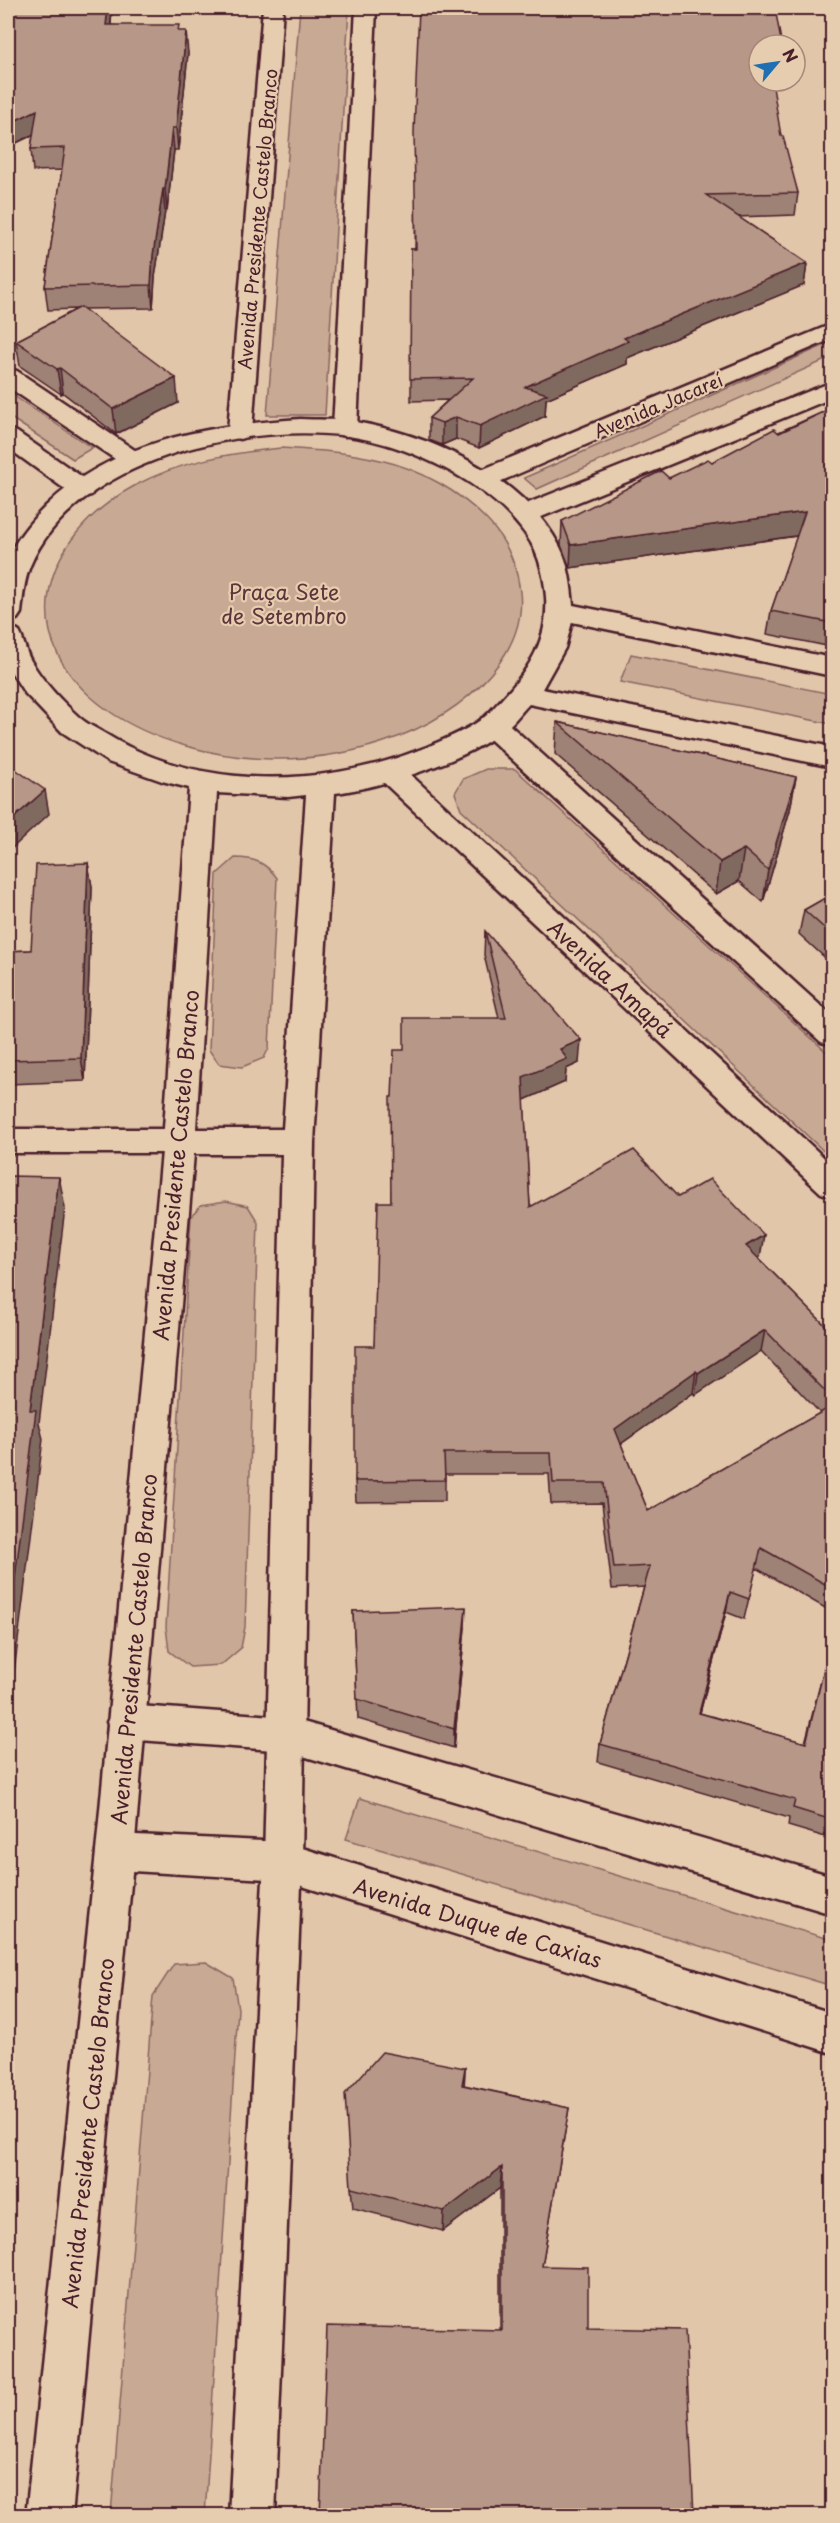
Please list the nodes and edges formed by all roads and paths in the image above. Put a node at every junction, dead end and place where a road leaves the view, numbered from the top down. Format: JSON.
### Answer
{"nodes":[{"id":1,"x":273,"y":8,"type":"edge"},
{"id":2,"x":366,"y":8,"type":"edge"},
{"id":3,"x":832,"y":331,"type":"edge"},
{"id":4,"x":8,"y":376,"type":"edge"},
{"id":5,"x":832,"y":389,"type":"edge"},
{"id":6,"x":345,"y":428,"type":"junction"},
{"id":7,"x":240,"y":431,"type":"junction"},
{"id":8,"x":8,"y":437,"type":"edge"},
{"id":9,"x":133,"y":460,"type":"junction"},
{"id":10,"x":483,"y":479,"type":"junction"},
{"id":11,"x":82,"y":489,"type":"junction"},
{"id":12,"x":525,"y":514,"type":"junction"},
{"id":13,"x":13,"y":565,"type":"edge"},
{"id":14,"x":561,"y":611,"type":"junction"},
{"id":15,"x":8,"y":613,"type":"edge"},
{"id":16,"x":8,"y":641,"type":"edge"},
{"id":17,"x":832,"y":668,"type":"edge"},
{"id":18,"x":523,"y":694,"type":"junction"},
{"id":19,"x":492,"y":725,"type":"junction"},
{"id":20,"x":832,"y":757,"type":"edge"},
{"id":21,"x":390,"y":772,"type":"junction"},
{"id":22,"x":204,"y":782,"type":"junction"},
{"id":23,"x":321,"y":786,"type":"junction"},
{"id":24,"x":832,"y":1034,"type":"edge"},
{"id":25,"x":8,"y":1141,"type":"edge"},
{"id":26,"x":179,"y":1141,"type":"junction"},
{"id":27,"x":298,"y":1142,"type":"junction"},
{"id":28,"x":832,"y":1184,"type":"edge"},
{"id":29,"x":126,"y":1722,"type":"junction"},
{"id":30,"x":286,"y":1734,"type":"junction"},
{"id":31,"x":115,"y":1852,"type":"junction"},
{"id":32,"x":283,"y":1861,"type":"junction"},
{"id":33,"x":832,"y":1895,"type":"edge"},
{"id":34,"x":832,"y":2033,"type":"edge"},
{"id":35,"x":49,"y":2516,"type":"edge"},
{"id":36,"x":252,"y":2516,"type":"edge"}],
"edges":[{"from":1,"to":7,"type":"main road","name":"Avenida Presidente Castelo Branco"},
{"from":2,"to":6,"type":"main road"},
{"from":3,"to":10,"type":"main road","name":"Avenida Jacareí"},
{"from":4,"to":9,"type":"main road"},
{"from":5,"to":12,"type":"main road"},
{"from":6,"to":7,"type":"main road"},
{"from":6,"to":10,"type":"main road"},
{"from":7,"to":9,"type":"main road"},
{"from":8,"to":11,"type":"main road"},
{"from":9,"to":11,"type":"main road"},
{"from":10,"to":12,"type":"main road"},
{"from":11,"to":13,"type":"main road"},
{"from":12,"to":14,"type":"main road"},
{"from":13,"to":15,"type":"main road"},
{"from":14,"to":17,"type":"main road"},
{"from":14,"to":18,"type":"main road"},
{"from":16,"to":22,"type":"main road"},
{"from":18,"to":19,"type":"main road"},
{"from":18,"to":20,"type":"main road"},
{"from":19,"to":21,"type":"main road"},
{"from":19,"to":24,"type":"main road"},
{"from":21,"to":23,"type":"main road"},
{"from":21,"to":28,"type":"main road","name":"Avenida Amapá"},
{"from":22,"to":23,"type":"main road"},
{"from":22,"to":26,"type":"main road","name":"Avenida Presidente Castelo Branco"},
{"from":23,"to":27,"type":"main road"},
{"from":25,"to":26,"type":"main road"},
{"from":26,"to":27,"type":"main road"},
{"from":26,"to":29,"type":"main road","name":"Avenida Presidente Castelo Branco"},
{"from":27,"to":30,"type":"main road"},
{"from":29,"to":30,"type":"main road"},
{"from":29,"to":31,"type":"main road","name":"Avenida Presidente Castelo Branco"},
{"from":30,"to":32,"type":"main road"},
{"from":30,"to":33,"type":"main road"},
{"from":31,"to":32,"type":"main road","name":"Avenida Duque de Caxias"},
{"from":31,"to":35,"type":"main road","name":"Avenida Presidente Castelo Branco"},
{"from":32,"to":34,"type":"main road","name":"Avenida Duque de Caxias"},
{"from":32,"to":36,"type":"main road"}]}
